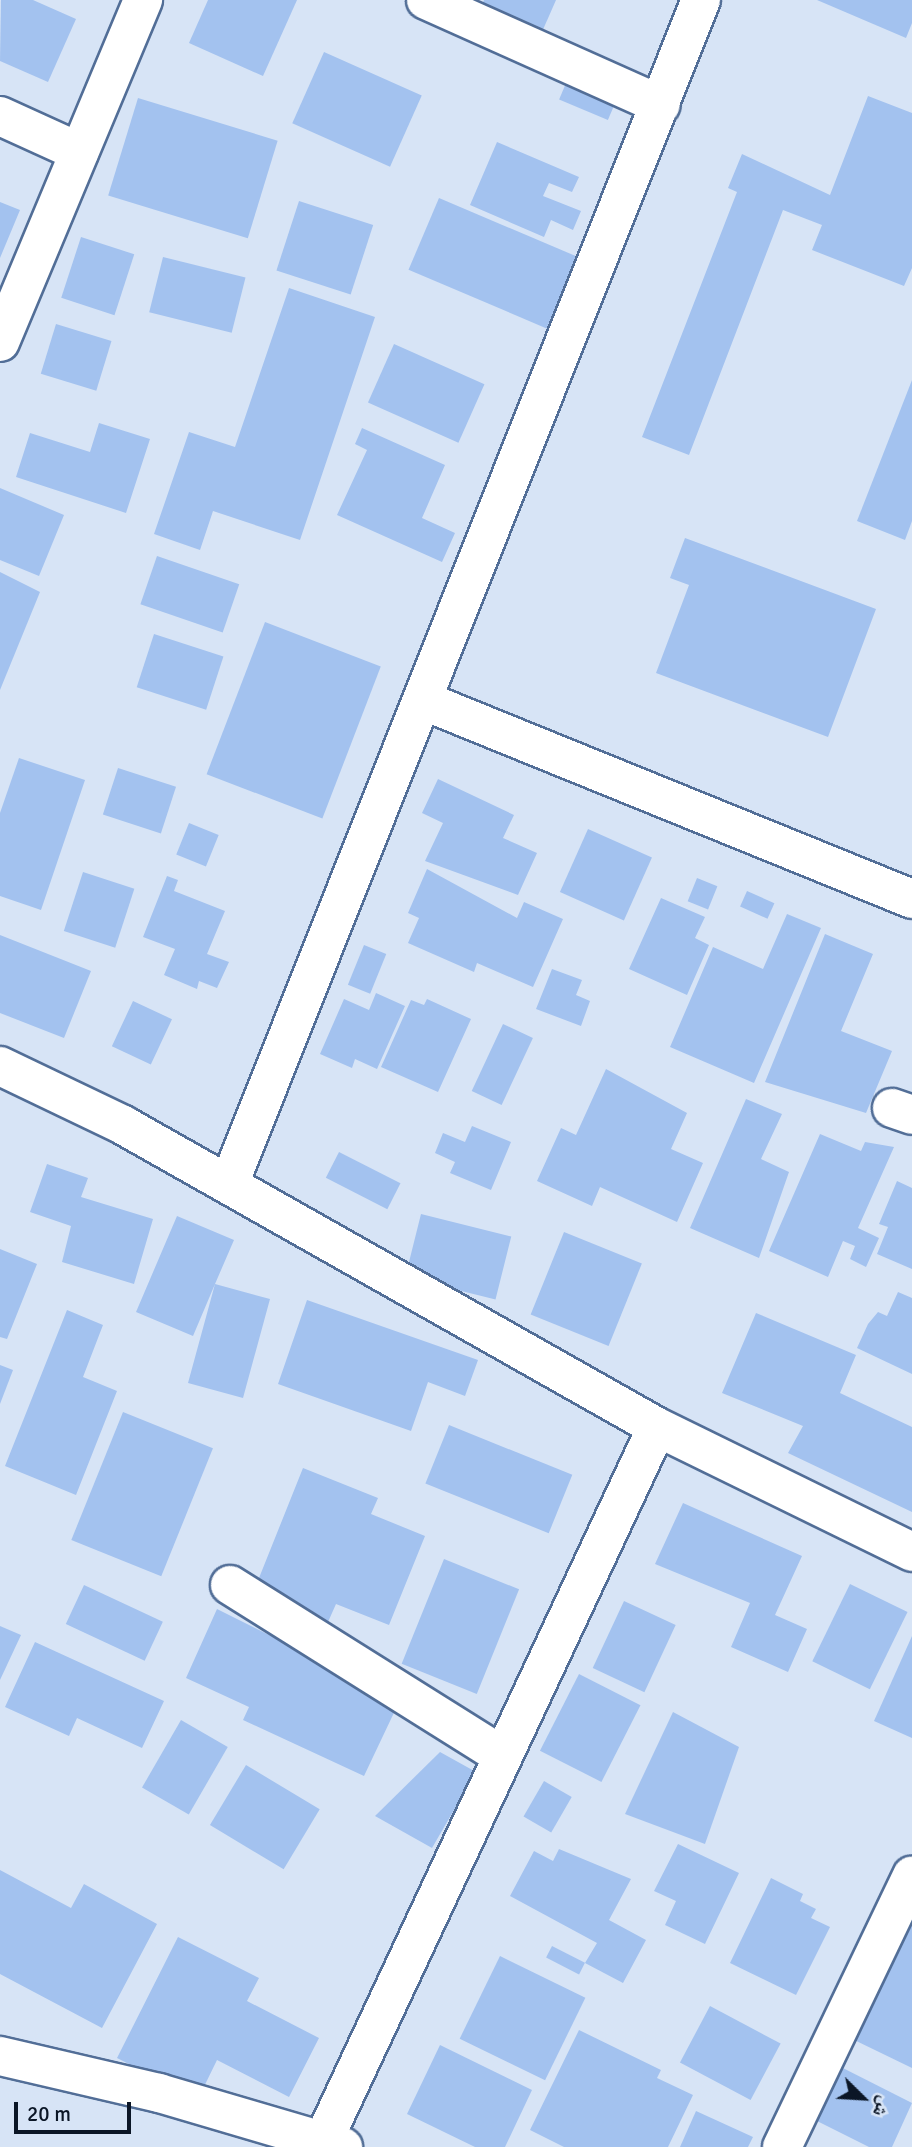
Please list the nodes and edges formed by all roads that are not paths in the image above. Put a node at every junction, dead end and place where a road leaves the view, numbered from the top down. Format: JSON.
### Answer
{"nodes":[{"id":1,"x":426,"y":0,"type":"edge"},
{"id":2,"x":701,"y":0,"type":"edge"},
{"id":3,"x":140,"y":1,"type":"edge"},
{"id":4,"x":661,"y":105,"type":"junction"},
{"id":5,"x":0,"y":116,"type":"edge"},
{"id":6,"x":79,"y":152,"type":"junction"},
{"id":7,"x":0,"y":342,"type":"edge"},
{"id":8,"x":422,"y":700,"type":"junction"},
{"id":9,"x":912,"y":899,"type":"edge"},
{"id":10,"x":0,"y":1066,"type":"edge"},
{"id":11,"x":229,"y":1184,"type":"junction"},
{"id":12,"x":657,"y":1427,"type":"junction"},
{"id":13,"x":912,"y":1552,"type":"edge"},
{"id":14,"x":230,"y":1585,"type":"dead end"},
{"id":15,"x":501,"y":1755,"type":"junction"},
{"id":16,"x":910,"y":1883,"type":"edge"},
{"id":17,"x":0,"y":2056,"type":"edge"},
{"id":18,"x":333,"y":2144,"type":"edge"},
{"id":19,"x":782,"y":2147,"type":"edge"}],
"edges":[{"from":1,"to":4,"type":"street"},
{"from":2,"to":4,"type":"street"},
{"from":3,"to":6,"type":"street"},
{"from":4,"to":8,"type":"street"},
{"from":5,"to":6,"type":"street"},
{"from":6,"to":7,"type":"street"},
{"from":8,"to":9,"type":"street"},
{"from":8,"to":11,"type":"street"},
{"from":10,"to":11,"type":"street"},
{"from":11,"to":12,"type":"street"},
{"from":12,"to":13,"type":"street"},
{"from":12,"to":15,"type":"street"},
{"from":14,"to":15,"type":"street"},
{"from":15,"to":18,"type":"street"},
{"from":16,"to":19,"type":"street"},
{"from":17,"to":18,"type":"street"}]}
